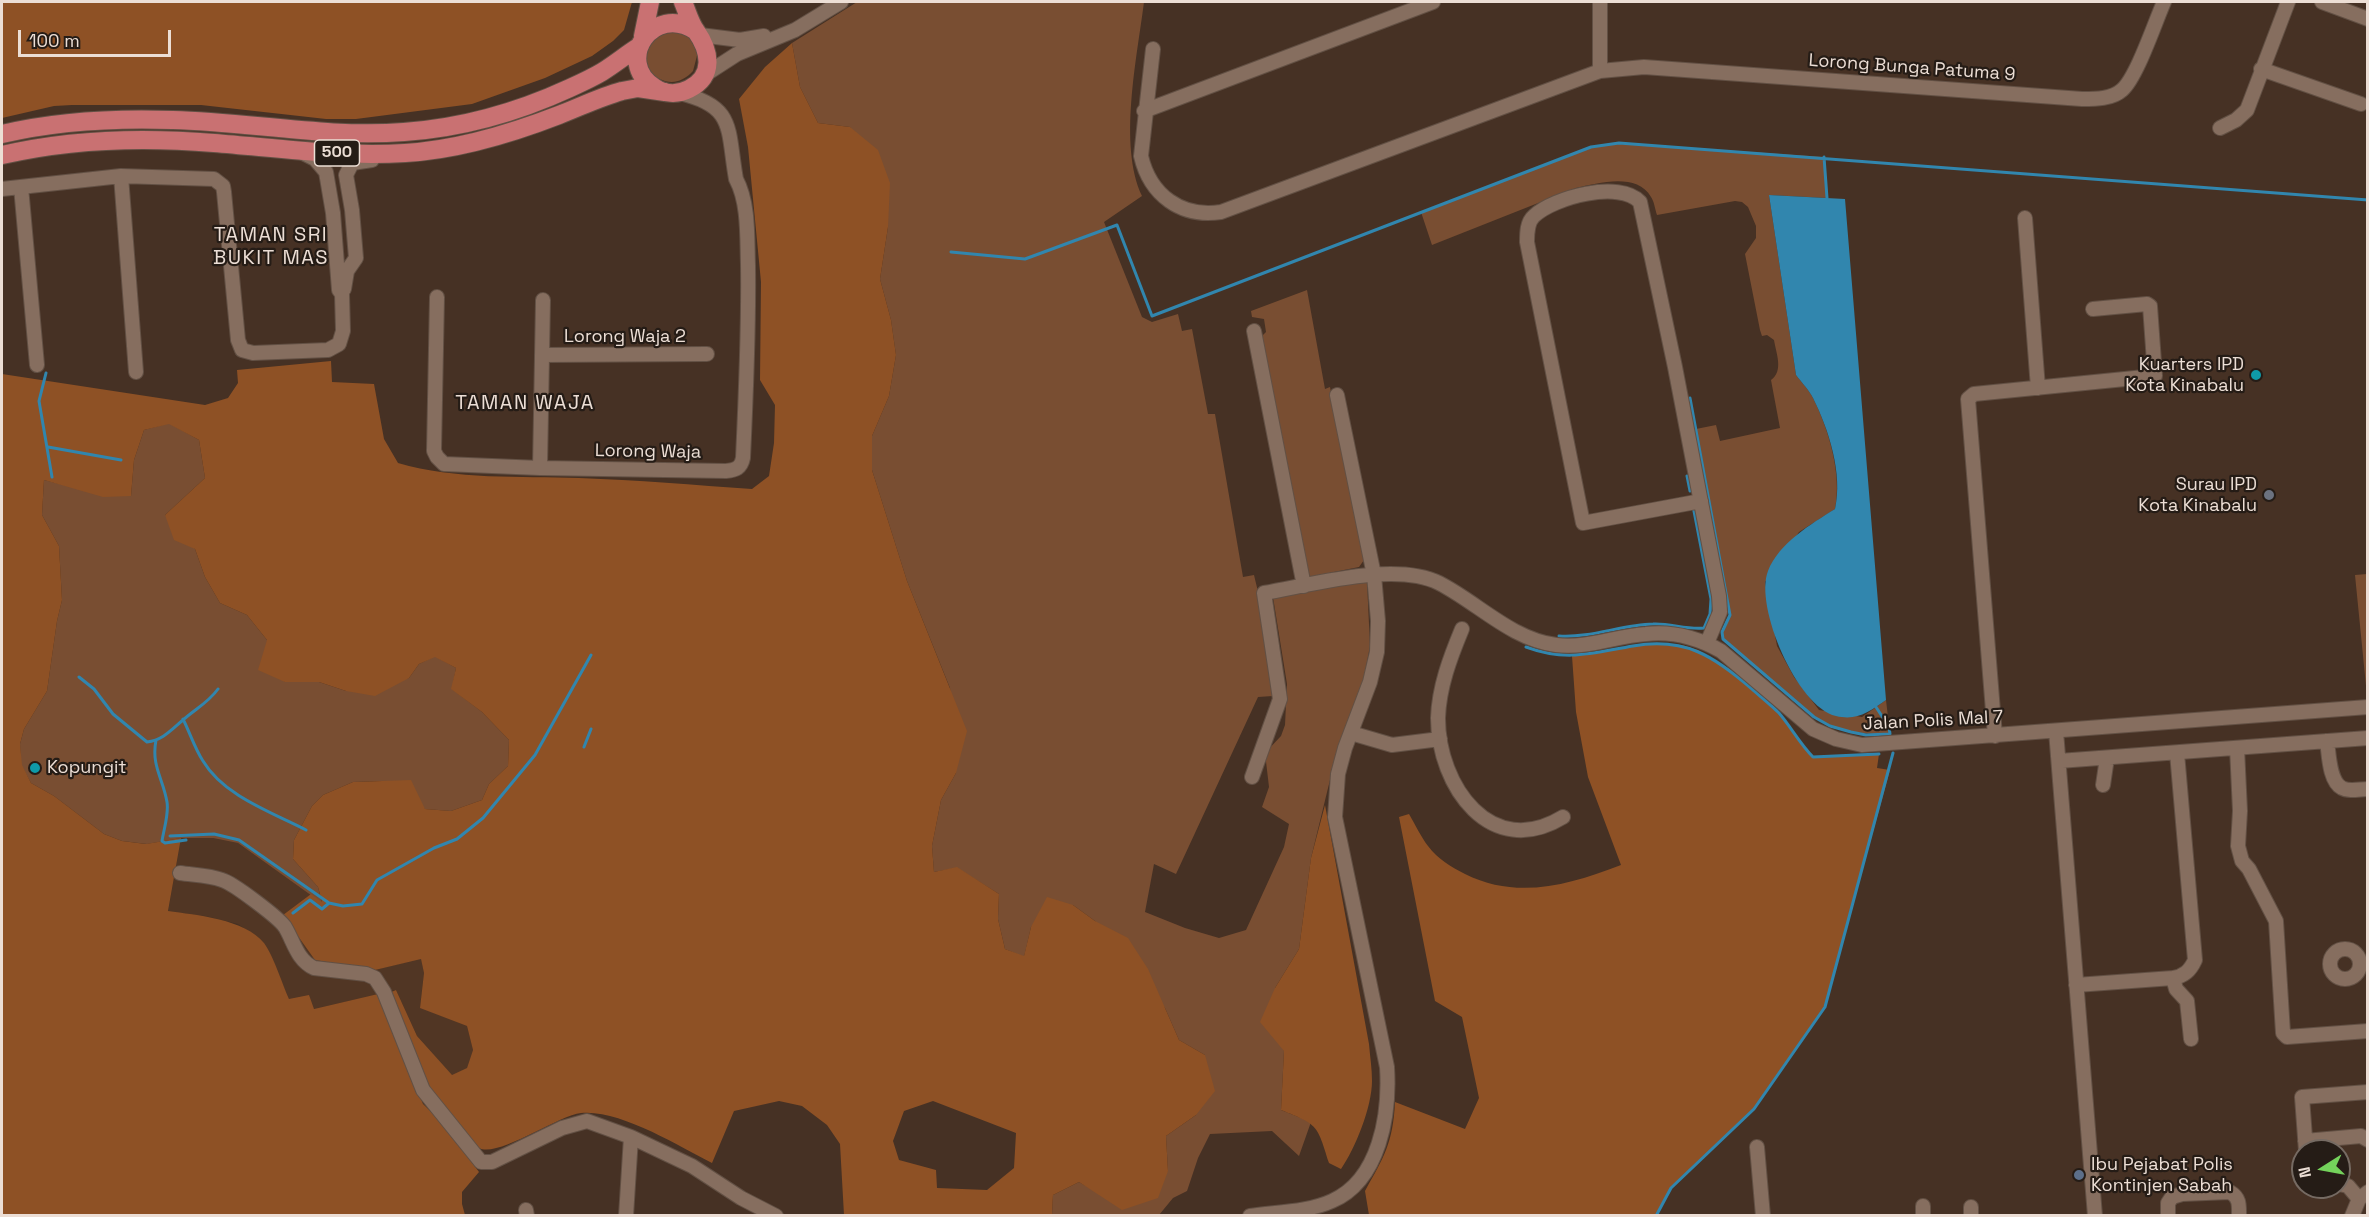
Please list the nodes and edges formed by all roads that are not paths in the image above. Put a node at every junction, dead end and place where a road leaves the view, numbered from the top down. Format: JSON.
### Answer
{"nodes":[{"id":1,"x":650,"y":2,"type":"edge"},
{"id":2,"x":683,"y":2,"type":"edge"},
{"id":3,"x":840,"y":2,"type":"edge"},
{"id":4,"x":1433,"y":2,"type":"edge"},
{"id":5,"x":1600,"y":2,"type":"edge"},
{"id":6,"x":2164,"y":2,"type":"edge"},
{"id":7,"x":2288,"y":2,"type":"edge"},
{"id":8,"x":2322,"y":2,"type":"edge"},
{"id":9,"x":2367,"y":19,"type":"edge"},
{"id":10,"x":795,"y":30,"type":"junction"},
{"id":11,"x":698,"y":33,"type":"junction"},
{"id":12,"x":641,"y":41,"type":"junction"},
{"id":13,"x":1153,"y":49,"type":"dead end"},
{"id":14,"x":2261,"y":69,"type":"junction"},
{"id":15,"x":1600,"y":70,"type":"junction"},
{"id":16,"x":702,"y":78,"type":"junction"},
{"id":17,"x":672,"y":92,"type":"junction"},
{"id":18,"x":2361,"y":104,"type":"dead end"},
{"id":19,"x":1144,"y":111,"type":"junction"},
{"id":20,"x":2220,"y":128,"type":"dead end"},
{"id":21,"x":2,"y":134,"type":"edge"},
{"id":22,"x":300,"y":152,"type":"junction"},
{"id":23,"x":2,"y":155,"type":"edge"},
{"id":24,"x":376,"y":155,"type":"junction"},
{"id":25,"x":121,"y":176,"type":"junction"},
{"id":26,"x":347,"y":180,"type":"junction"},
{"id":27,"x":329,"y":184,"type":"junction"},
{"id":28,"x":21,"y":187,"type":"junction"},
{"id":29,"x":741,"y":188,"type":"junction"},
{"id":30,"x":2,"y":189,"type":"edge"},
{"id":31,"x":2025,"y":218,"type":"dead end"},
{"id":32,"x":356,"y":242,"type":"junction"},
{"id":33,"x":336,"y":244,"type":"junction"},
{"id":34,"x":342,"y":294,"type":"junction"},
{"id":35,"x":437,"y":297,"type":"dead end"},
{"id":36,"x":543,"y":300,"type":"dead end"},
{"id":37,"x":2093,"y":309,"type":"dead end"},
{"id":38,"x":1254,"y":331,"type":"dead end"},
{"id":39,"x":707,"y":354,"type":"dead end"},
{"id":40,"x":543,"y":355,"type":"junction"},
{"id":41,"x":37,"y":366,"type":"dead end"},
{"id":42,"x":136,"y":372,"type":"dead end"},
{"id":43,"x":2038,"y":388,"type":"junction"},
{"id":44,"x":1336,"y":395,"type":"dead end"},
{"id":45,"x":540,"y":468,"type":"junction"},
{"id":46,"x":1701,"y":501,"type":"junction"},
{"id":47,"x":1374,"y":575,"type":"junction"},
{"id":48,"x":1304,"y":586,"type":"junction"},
{"id":49,"x":1461,"y":629,"type":"dead end"},
{"id":50,"x":1707,"y":643,"type":"junction"},
{"id":51,"x":2367,"y":707,"type":"edge"},
{"id":52,"x":2056,"y":731,"type":"junction"},
{"id":53,"x":1351,"y":733,"type":"junction"},
{"id":54,"x":1995,"y":736,"type":"junction"},
{"id":55,"x":2367,"y":738,"type":"edge"},
{"id":56,"x":1440,"y":739,"type":"junction"},
{"id":57,"x":2326,"y":741,"type":"junction"},
{"id":58,"x":2237,"y":748,"type":"junction"},
{"id":59,"x":2177,"y":753,"type":"junction"},
{"id":60,"x":2107,"y":758,"type":"junction"},
{"id":61,"x":2059,"y":761,"type":"junction"},
{"id":62,"x":1252,"y":777,"type":"dead end"},
{"id":63,"x":2103,"y":784,"type":"dead end"},
{"id":64,"x":2367,"y":789,"type":"edge"},
{"id":65,"x":1563,"y":817,"type":"dead end"},
{"id":66,"x":180,"y":873,"type":"dead end"},
{"id":67,"x":2173,"y":978,"type":"junction"},
{"id":68,"x":2076,"y":985,"type":"junction"},
{"id":69,"x":2367,"y":1031,"type":"edge"},
{"id":70,"x":2191,"y":1039,"type":"dead end"},
{"id":71,"x":2367,"y":1092,"type":"edge"},
{"id":72,"x":631,"y":1137,"type":"junction"},
{"id":73,"x":2305,"y":1139,"type":"edge"},
{"id":74,"x":2344,"y":1139,"type":"edge"},
{"id":75,"x":2367,"y":1140,"type":"edge"},
{"id":76,"x":1757,"y":1147,"type":"dead end"},
{"id":77,"x":2363,"y":1195,"type":"edge"},
{"id":78,"x":626,"y":1215,"type":"edge"},
{"id":79,"x":776,"y":1215,"type":"edge"},
{"id":80,"x":1250,"y":1215,"type":"edge"},
{"id":81,"x":1763,"y":1215,"type":"edge"},
{"id":82,"x":2095,"y":1215,"type":"edge"},
{"id":83,"x":2168,"y":1215,"type":"edge"},
{"id":84,"x":2239,"y":1215,"type":"edge"},
{"id":85,"x":2352,"y":1215,"type":"edge"}],
"edges":[{"from":1,"to":12,"type":"main road"},
{"from":2,"to":11,"type":"main road"},
{"from":3,"to":10,"type":"street"},
{"from":4,"to":19,"type":"street"},
{"from":5,"to":15,"type":"street"},
{"from":6,"to":15,"type":"street","name":"Lorong Bunga Patuma 9"},
{"from":7,"to":14,"type":"street"},
{"from":8,"to":9,"type":"street"},
{"from":10,"to":11,"type":"street"},
{"from":10,"to":16,"type":"street"},
{"from":11,"to":12,"type":"main road","number":"500"},
{"from":11,"to":16,"type":"main road"},
{"from":12,"to":17,"type":"main road"},
{"from":12,"to":21,"type":"main road","number":"500"},
{"from":13,"to":19,"type":"street","name":"Lorong Bunga Patuma 9"},
{"from":14,"to":18,"type":"street"},
{"from":14,"to":20,"type":"street"},
{"from":15,"to":19,"type":"street","name":"Lorong Bunga Patuma 9"},
{"from":16,"to":17,"type":"main road"},
{"from":16,"to":29,"type":"street","name":"Lorong Waja"},
{"from":17,"to":24,"type":"main road","number":"500"},
{"from":17,"to":29,"type":"street","name":"Lorong Waja"},
{"from":22,"to":23,"type":"main road","number":"500"},
{"from":22,"to":24,"type":"main road","number":"500"},
{"from":22,"to":27,"type":"street"},
{"from":24,"to":26,"type":"street"},
{"from":25,"to":28,"type":"street"},
{"from":25,"to":34,"type":"street"},
{"from":25,"to":42,"type":"street"},
{"from":26,"to":27,"type":"street"},
{"from":26,"to":32,"type":"street"},
{"from":27,"to":33,"type":"street"},
{"from":28,"to":30,"type":"street"},
{"from":28,"to":41,"type":"street"},
{"from":29,"to":45,"type":"street","name":"Lorong Waja"},
{"from":31,"to":43,"type":"street"},
{"from":32,"to":33,"type":"street"},
{"from":32,"to":34,"type":"street"},
{"from":33,"to":34,"type":"street"},
{"from":35,"to":45,"type":"street","name":"Lorong Waja"},
{"from":36,"to":40,"type":"street"},
{"from":37,"to":43,"type":"street"},
{"from":38,"to":48,"type":"street"},
{"from":39,"to":40,"type":"street","name":"Lorong Waja 2"},
{"from":40,"to":45,"type":"street"},
{"from":43,"to":54,"type":"street"},
{"from":44,"to":47,"type":"street"},
{"from":46,"to":46,"type":"street"},
{"from":46,"to":50,"type":"street"},
{"from":47,"to":48,"type":"street","name":"Jalan Polis Mal 7"},
{"from":47,"to":50,"type":"street","name":"Jalan Polis Mal 7"},
{"from":47,"to":53,"type":"street"},
{"from":48,"to":62,"type":"street","name":"Jalan Polis Mal 7"},
{"from":49,"to":56,"type":"street"},
{"from":50,"to":54,"type":"street","name":"Jalan Polis Mal 7"},
{"from":51,"to":52,"type":"street","name":"Jalan Polis Mal 7"},
{"from":52,"to":54,"type":"street","name":"Jalan Polis Mal 7"},
{"from":52,"to":61,"type":"street"},
{"from":53,"to":56,"type":"street"},
{"from":53,"to":80,"type":"street"},
{"from":55,"to":57,"type":"street"},
{"from":56,"to":65,"type":"street"},
{"from":57,"to":58,"type":"street"},
{"from":57,"to":64,"type":"street"},
{"from":58,"to":59,"type":"street"},
{"from":58,"to":69,"type":"street"},
{"from":59,"to":60,"type":"street"},
{"from":59,"to":67,"type":"street"},
{"from":60,"to":61,"type":"street"},
{"from":60,"to":63,"type":"street"},
{"from":61,"to":68,"type":"street"},
{"from":66,"to":72,"type":"street"},
{"from":67,"to":68,"type":"street"},
{"from":67,"to":70,"type":"street"},
{"from":68,"to":82,"type":"street"},
{"from":71,"to":73,"type":"street"},
{"from":72,"to":78,"type":"street"},
{"from":72,"to":79,"type":"street"},
{"from":74,"to":75,"type":"street"},
{"from":76,"to":81,"type":"street"},
{"from":77,"to":85,"type":"street"},
{"from":83,"to":84,"type":"street"}]}
